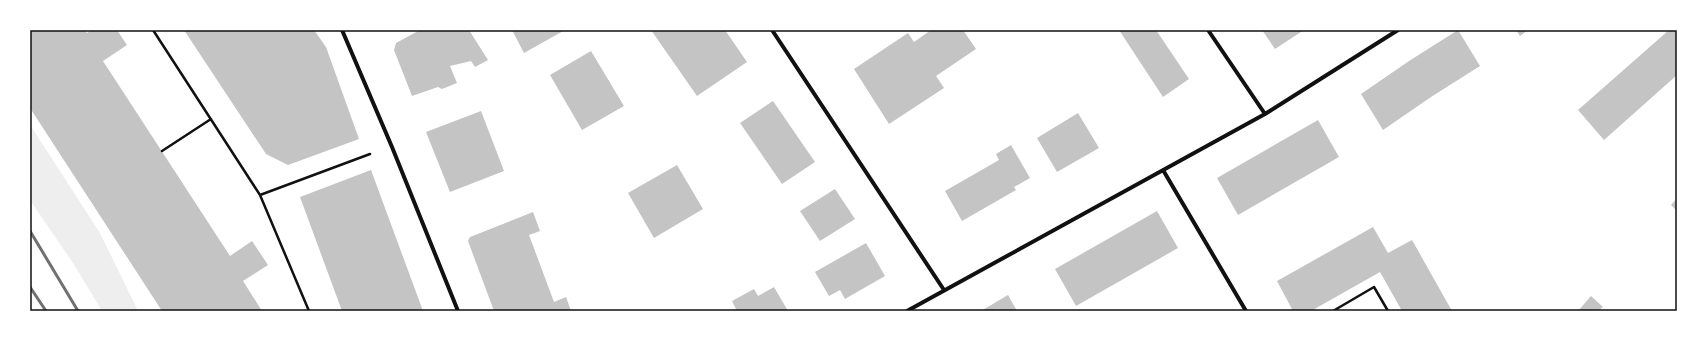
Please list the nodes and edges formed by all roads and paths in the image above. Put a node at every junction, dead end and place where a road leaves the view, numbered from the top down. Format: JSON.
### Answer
{"nodes":[{"id":1,"x":152,"y":30,"type":"edge"},
{"id":2,"x":342,"y":30,"type":"edge"},
{"id":3,"x":772,"y":30,"type":"edge"},
{"id":4,"x":1208,"y":30,"type":"edge"},
{"id":5,"x":1398,"y":30,"type":"edge"},
{"id":6,"x":1265,"y":114,"type":"junction"},
{"id":7,"x":211,"y":119,"type":"junction"},
{"id":8,"x":162,"y":151,"type":"dead end"},
{"id":9,"x":370,"y":154,"type":"dead end"},
{"id":10,"x":1164,"y":170,"type":"junction"},
{"id":11,"x":260,"y":195,"type":"junction"},
{"id":12,"x":944,"y":290,"type":"junction"},
{"id":13,"x":309,"y":311,"type":"edge"},
{"id":14,"x":458,"y":311,"type":"edge"},
{"id":15,"x":907,"y":311,"type":"edge"},
{"id":16,"x":1246,"y":311,"type":"edge"},
{"id":17,"x":1332,"y":311,"type":"edge"},
{"id":18,"x":1388,"y":311,"type":"edge"}],
"edges":[{"from":1,"to":7,"type":"path"},
{"from":2,"to":14,"type":"street"},
{"from":3,"to":12,"type":"street"},
{"from":4,"to":6,"type":"street"},
{"from":5,"to":6,"type":"street"},
{"from":6,"to":10,"type":"street"},
{"from":7,"to":8,"type":"path"},
{"from":7,"to":11,"type":"path"},
{"from":9,"to":11,"type":"path"},
{"from":10,"to":12,"type":"street"},
{"from":10,"to":16,"type":"street"},
{"from":11,"to":13,"type":"path"},
{"from":12,"to":15,"type":"street"},
{"from":17,"to":18,"type":"path"}]}
